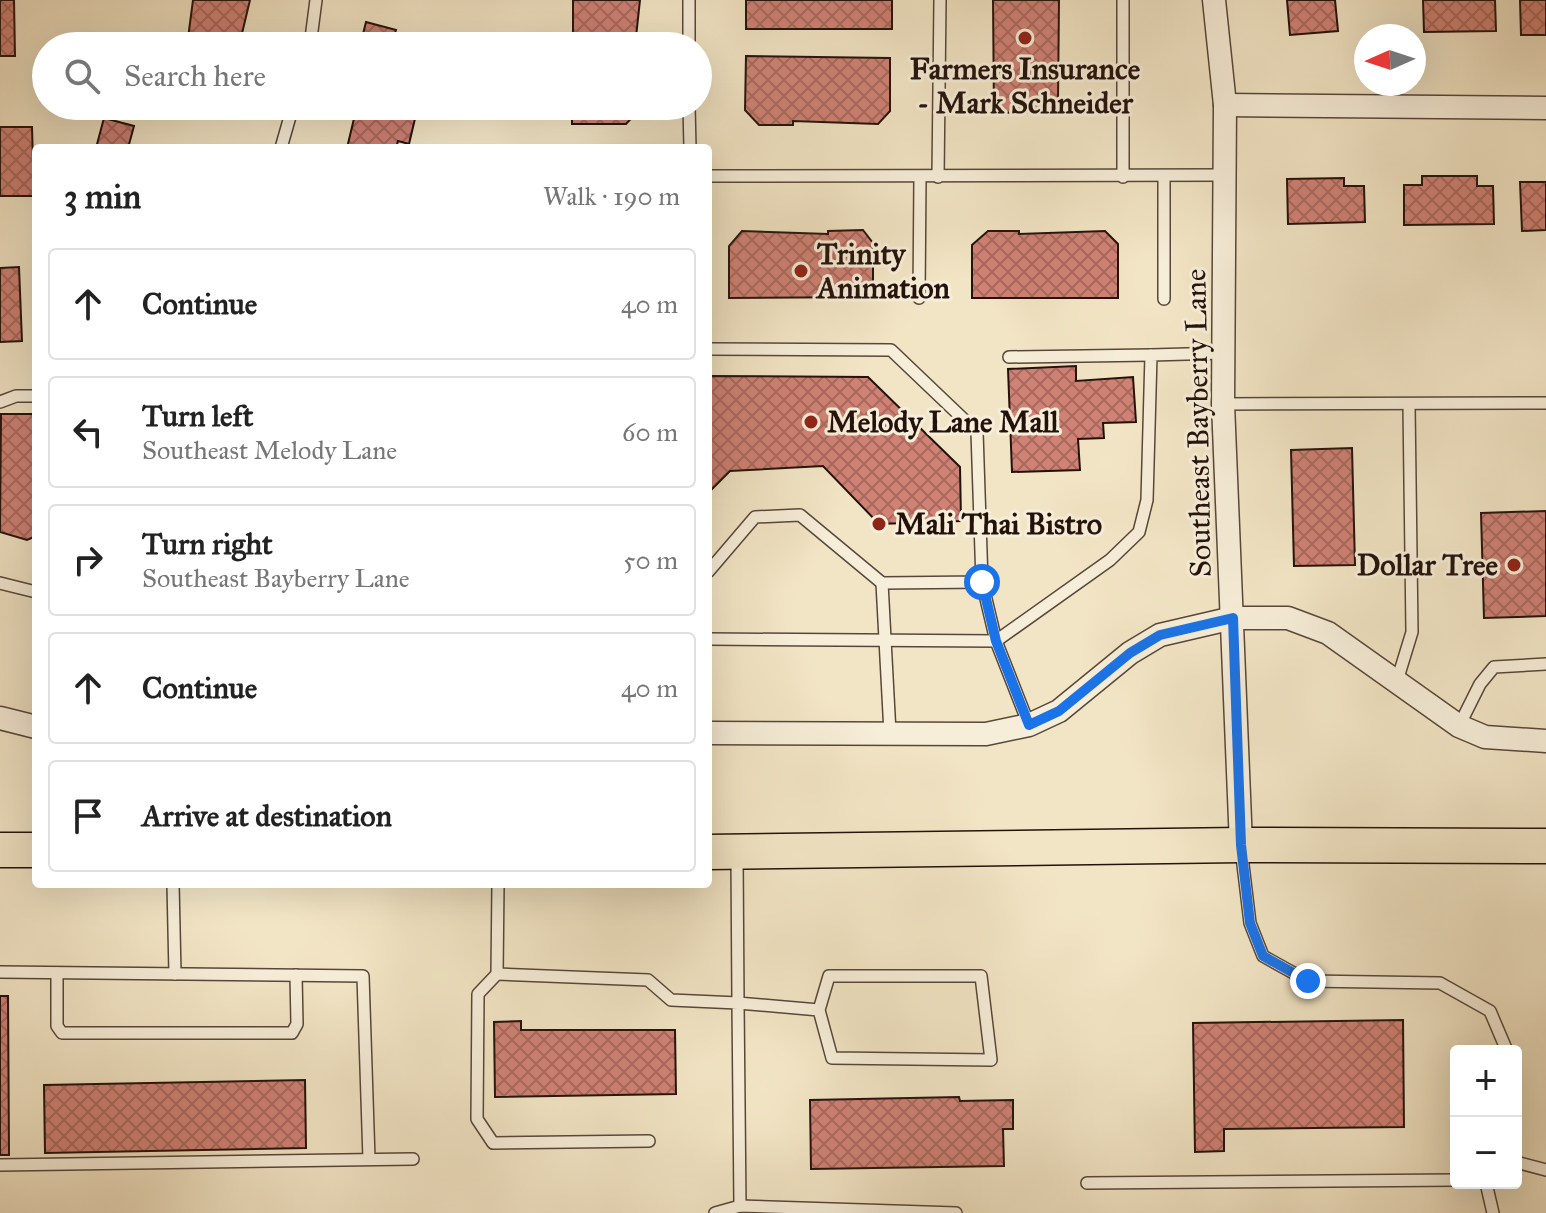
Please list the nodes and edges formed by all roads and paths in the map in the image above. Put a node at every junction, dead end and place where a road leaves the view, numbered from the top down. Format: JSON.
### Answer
{"nodes":[{"id":1,"x":316,"y":0,"type":"edge"},
{"id":2,"x":689,"y":0,"type":"edge"},
{"id":3,"x":940,"y":0,"type":"edge"},
{"id":4,"x":1123,"y":0,"type":"edge"},
{"id":5,"x":1214,"y":0,"type":"edge"},
{"id":6,"x":312,"y":32,"type":"edge"},
{"id":7,"x":689,"y":32,"type":"edge"},
{"id":8,"x":1225,"y":105,"type":"junction"},
{"id":9,"x":1546,"y":108,"type":"edge"},
{"id":10,"x":289,"y":120,"type":"edge"},
{"id":11,"x":689,"y":120,"type":"edge"},
{"id":12,"x":282,"y":144,"type":"edge"},
{"id":13,"x":690,"y":144,"type":"edge"},
{"id":14,"x":1226,"y":175,"type":"junction"},
{"id":15,"x":712,"y":176,"type":"edge"},
{"id":16,"x":1164,"y":176,"type":"junction"},
{"id":17,"x":920,"y":177,"type":"junction"},
{"id":18,"x":938,"y":177,"type":"junction"},
{"id":19,"x":1123,"y":177,"type":"junction"},
{"id":20,"x":919,"y":298,"type":"dead end"},
{"id":21,"x":1164,"y":299,"type":"dead end"},
{"id":22,"x":712,"y":349,"type":"edge"},
{"id":23,"x":1223,"y":353,"type":"junction"},
{"id":24,"x":1151,"y":355,"type":"junction"},
{"id":25,"x":1009,"y":357,"type":"dead end"},
{"id":26,"x":32,"y":396,"type":"edge"},
{"id":27,"x":0,"y":402,"type":"edge"},
{"id":28,"x":1546,"y":403,"type":"edge"},
{"id":29,"x":1223,"y":404,"type":"junction"},
{"id":30,"x":1409,"y":405,"type":"junction"},
{"id":31,"x":712,"y":567,"type":"edge"},
{"id":32,"x":982,"y":582,"type":"junction"},
{"id":33,"x":0,"y":583,"type":"edge"},
{"id":34,"x":882,"y":583,"type":"junction"},
{"id":35,"x":32,"y":591,"type":"edge"},
{"id":36,"x":1233,"y":618,"type":"junction"},
{"id":37,"x":712,"y":639,"type":"edge"},
{"id":38,"x":996,"y":641,"type":"junction"},
{"id":39,"x":887,"y":643,"type":"junction"},
{"id":40,"x":1546,"y":664,"type":"edge"},
{"id":41,"x":1397,"y":681,"type":"junction"},
{"id":42,"x":0,"y":718,"type":"edge"},
{"id":43,"x":1029,"y":725,"type":"junction"},
{"id":44,"x":32,"y":726,"type":"edge"},
{"id":45,"x":1459,"y":726,"type":"junction"},
{"id":46,"x":712,"y":733,"type":"edge"},
{"id":47,"x":890,"y":733,"type":"junction"},
{"id":48,"x":1546,"y":741,"type":"edge"},
{"id":49,"x":1241,"y":845,"type":"junction"},
{"id":50,"x":1546,"y":846,"type":"edge"},
{"id":51,"x":0,"y":850,"type":"edge"},
{"id":52,"x":32,"y":850,"type":"edge"},
{"id":53,"x":722,"y":852,"type":"edge"},
{"id":54,"x":173,"y":888,"type":"edge"},
{"id":55,"x":498,"y":888,"type":"edge"},
{"id":56,"x":0,"y":972,"type":"edge"},
{"id":57,"x":57,"y":973,"type":"junction"},
{"id":58,"x":175,"y":974,"type":"junction"},
{"id":59,"x":497,"y":974,"type":"junction"},
{"id":60,"x":296,"y":975,"type":"junction"},
{"id":61,"x":738,"y":1003,"type":"junction"},
{"id":62,"x":819,"y":1010,"type":"junction"},
{"id":63,"x":1504,"y":1045,"type":"edge"},
{"id":64,"x":649,"y":1141,"type":"dead end"},
{"id":65,"x":369,"y":1159,"type":"junction"},
{"id":66,"x":413,"y":1159,"type":"dead end"},
{"id":67,"x":1522,"y":1164,"type":"edge"},
{"id":68,"x":0,"y":1165,"type":"edge"},
{"id":69,"x":1546,"y":1170,"type":"edge"},
{"id":70,"x":1450,"y":1180,"type":"edge"},
{"id":71,"x":1087,"y":1183,"type":"dead end"},
{"id":72,"x":1487,"y":1189,"type":"edge"},
{"id":73,"x":740,"y":1206,"type":"junction"},
{"id":74,"x":715,"y":1213,"type":"edge"},
{"id":75,"x":956,"y":1213,"type":"edge"},
{"id":76,"x":1493,"y":1213,"type":"edge"}],
"edges":[{"from":1,"to":6,"type":"lane"},
{"from":2,"to":7,"type":"lane"},
{"from":3,"to":18,"type":"lane"},
{"from":4,"to":19,"type":"lane"},
{"from":5,"to":8,"type":"street","name":"Southeast Bayberry Lane"},
{"from":8,"to":9,"type":"street"},
{"from":8,"to":14,"type":"street","name":"Southeast Bayberry Lane"},
{"from":10,"to":12,"type":"lane"},
{"from":11,"to":13,"type":"lane"},
{"from":14,"to":16,"type":"lane"},
{"from":14,"to":23,"type":"street","name":"Southeast Bayberry Lane"},
{"from":15,"to":17,"type":"lane"},
{"from":16,"to":19,"type":"lane"},
{"from":16,"to":21,"type":"lane"},
{"from":17,"to":18,"type":"lane"},
{"from":17,"to":20,"type":"lane"},
{"from":18,"to":19,"type":"lane"},
{"from":22,"to":32,"type":"lane"},
{"from":23,"to":24,"type":"lane"},
{"from":23,"to":29,"type":"street","name":"Southeast Bayberry Lane"},
{"from":24,"to":25,"type":"lane"},
{"from":24,"to":38,"type":"lane"},
{"from":26,"to":27,"type":"lane"},
{"from":28,"to":30,"type":"lane"},
{"from":29,"to":30,"type":"lane"},
{"from":29,"to":36,"type":"street","name":"Southeast Bayberry Lane"},
{"from":30,"to":41,"type":"lane"},
{"from":31,"to":34,"type":"lane"},
{"from":32,"to":34,"type":"lane"},
{"from":32,"to":38,"type":"lane"},
{"from":33,"to":35,"type":"lane"},
{"from":34,"to":39,"type":"lane"},
{"from":36,"to":41,"type":"street"},
{"from":36,"to":43,"type":"street"},
{"from":36,"to":49,"type":"street","name":"Southeast Bayberry Lane"},
{"from":37,"to":39,"type":"lane"},
{"from":38,"to":39,"type":"lane"},
{"from":38,"to":43,"type":"lane"},
{"from":39,"to":47,"type":"lane"},
{"from":40,"to":45,"type":"lane"},
{"from":41,"to":45,"type":"street"},
{"from":42,"to":44,"type":"street"},
{"from":43,"to":47,"type":"street"},
{"from":45,"to":48,"type":"street"},
{"from":46,"to":47,"type":"street"},
{"from":49,"to":50,"type":"main road"},
{"from":49,"to":53,"type":"main road"},
{"from":49,"to":63,"type":"lane"},
{"from":51,"to":52,"type":"main road"},
{"from":53,"to":61,"type":"lane"},
{"from":54,"to":58,"type":"lane"},
{"from":55,"to":59,"type":"lane"},
{"from":56,"to":57,"type":"lane"},
{"from":57,"to":58,"type":"lane"},
{"from":57,"to":60,"type":"lane"},
{"from":58,"to":60,"type":"lane"},
{"from":59,"to":61,"type":"lane"},
{"from":59,"to":64,"type":"lane"},
{"from":60,"to":65,"type":"lane"},
{"from":61,"to":62,"type":"lane"},
{"from":61,"to":73,"type":"lane"},
{"from":62,"to":62,"type":"lane"},
{"from":65,"to":66,"type":"lane"},
{"from":65,"to":68,"type":"lane"},
{"from":67,"to":69,"type":"lane"},
{"from":70,"to":71,"type":"lane"},
{"from":72,"to":76,"type":"lane"},
{"from":73,"to":74,"type":"lane"},
{"from":73,"to":75,"type":"lane"}]}
